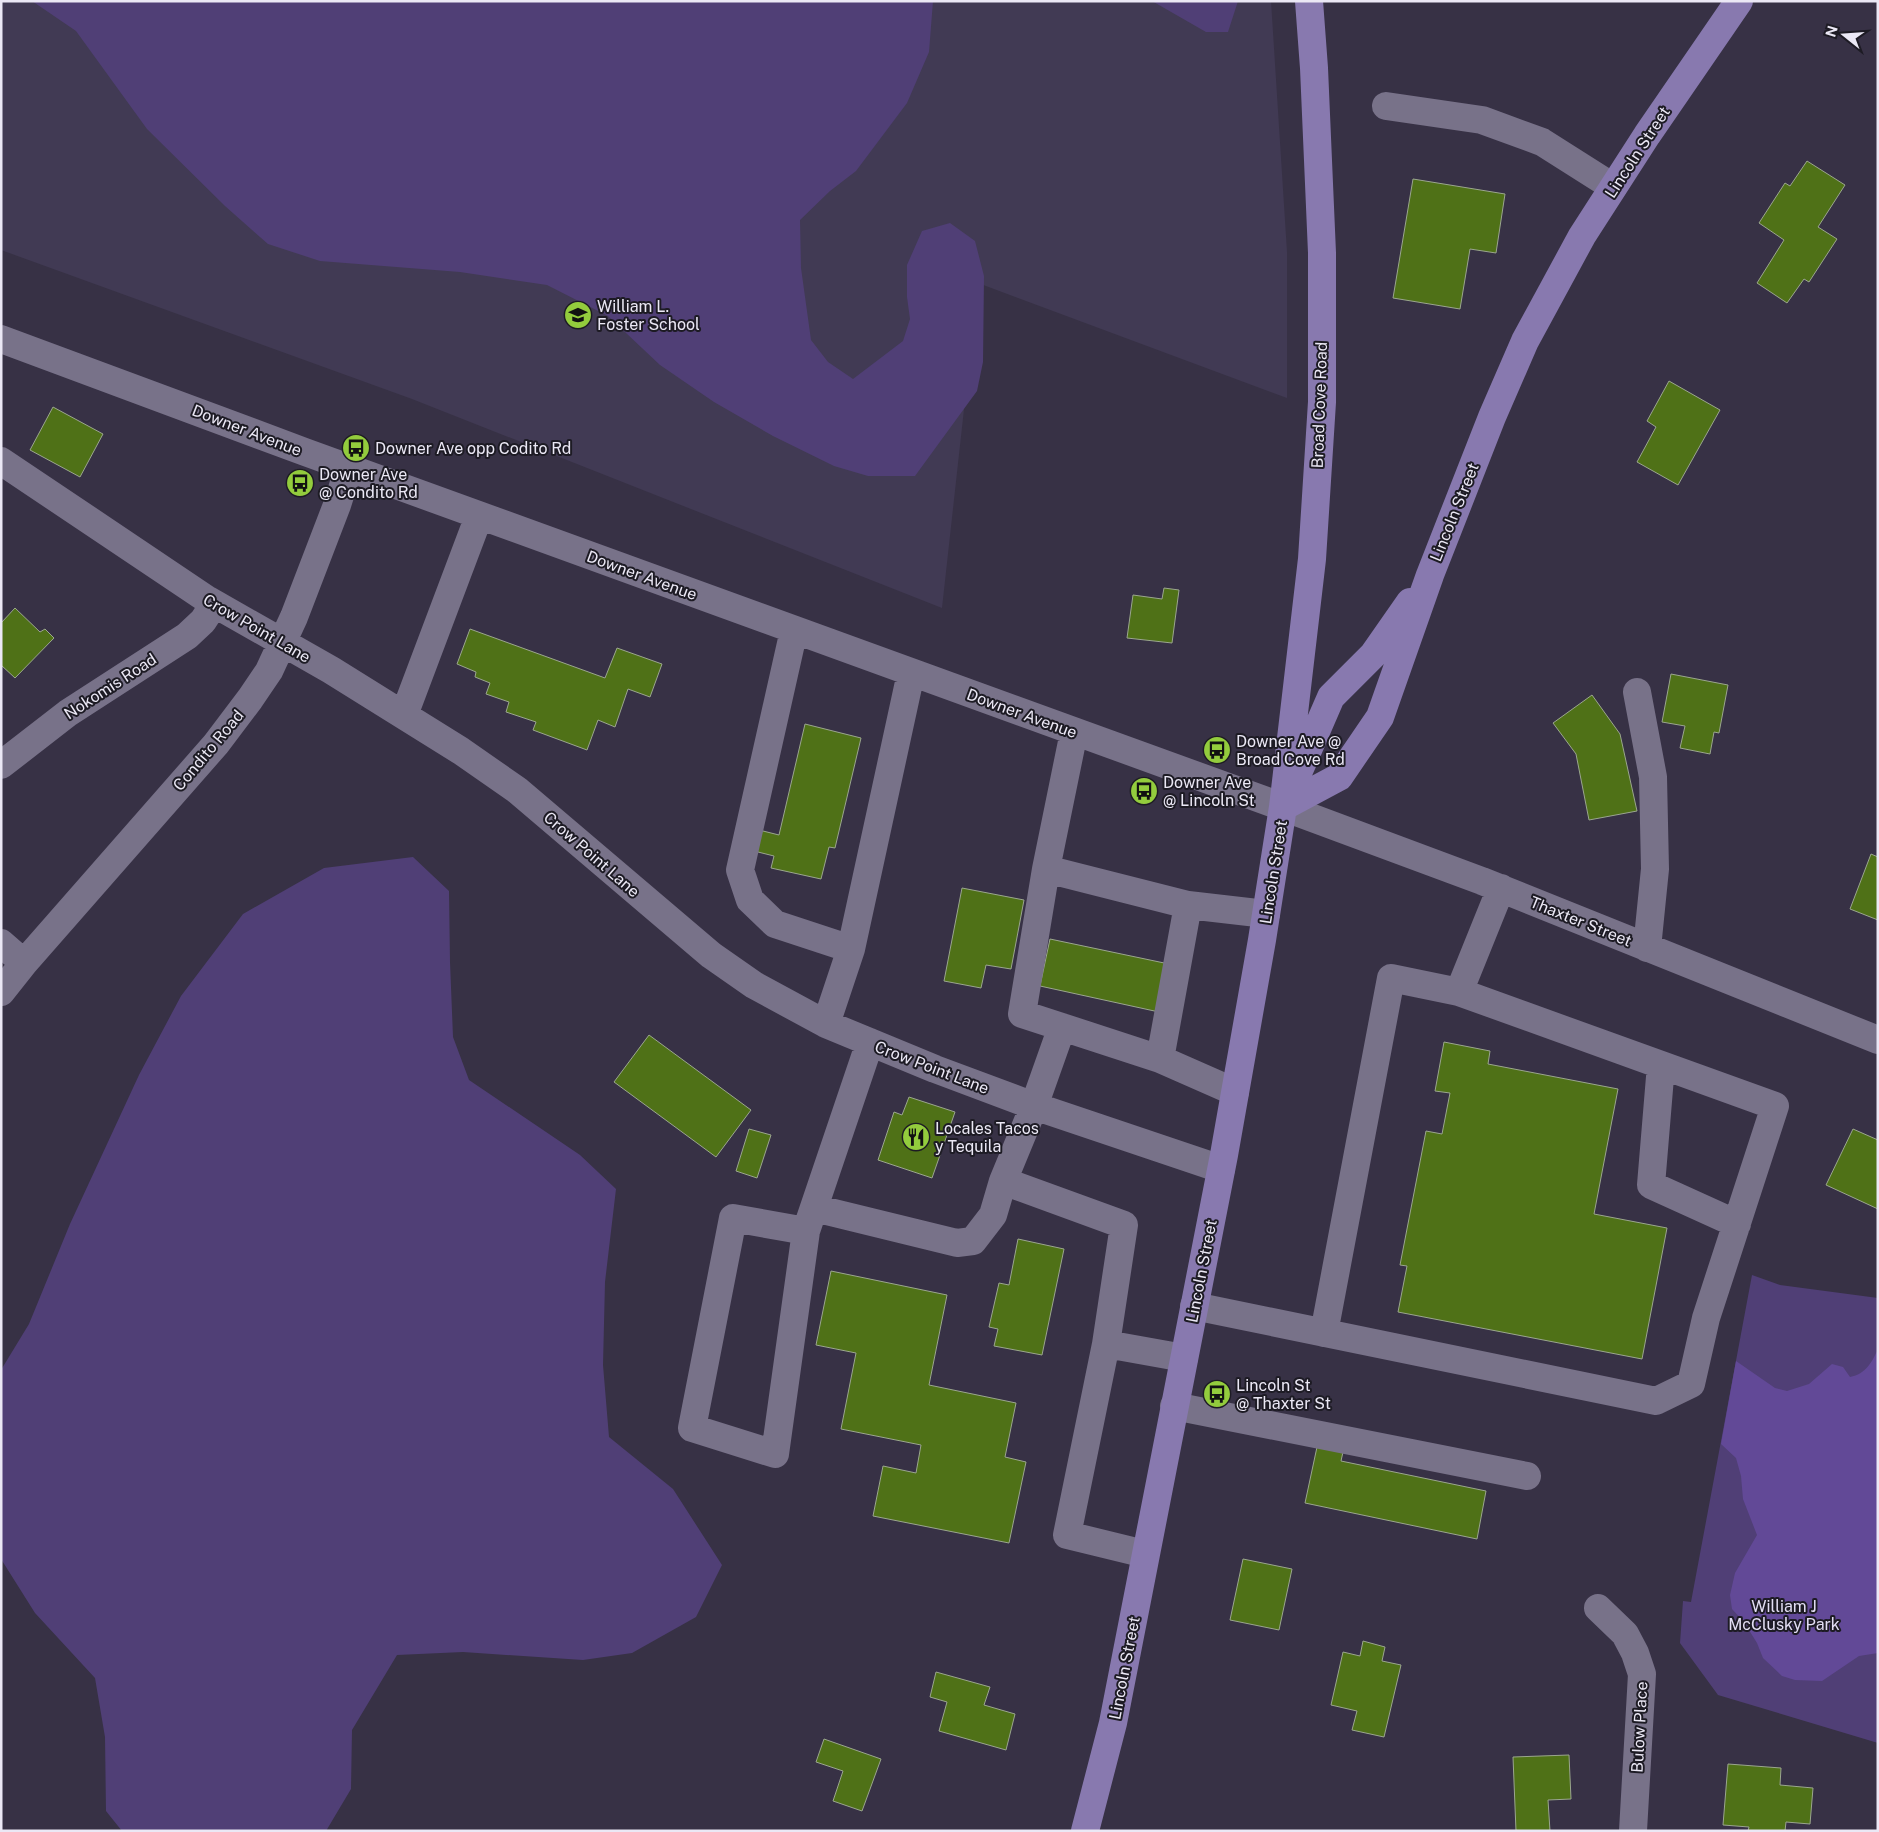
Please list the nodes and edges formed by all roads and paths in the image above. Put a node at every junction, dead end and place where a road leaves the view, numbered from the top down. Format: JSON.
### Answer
{"nodes":[{"id":1,"x":1309,"y":1,"type":"edge"},
{"id":2,"x":1739,"y":1,"type":"edge"},
{"id":3,"x":1386,"y":106,"type":"dead end"},
{"id":4,"x":1613,"y":187,"type":"junction"},
{"id":5,"x":1,"y":339,"type":"edge"},
{"id":6,"x":1,"y":461,"type":"edge"},
{"id":7,"x":348,"y":467,"type":"junction"},
{"id":8,"x":479,"y":516,"type":"junction"},
{"id":9,"x":1430,"y":575,"type":"junction"},
{"id":10,"x":214,"y":604,"type":"junction"},
{"id":11,"x":794,"y":630,"type":"junction"},
{"id":12,"x":282,"y":643,"type":"junction"},
{"id":13,"x":911,"y":673,"type":"junction"},
{"id":14,"x":1638,"y":692,"type":"dead end"},
{"id":15,"x":404,"y":715,"type":"junction"},
{"id":16,"x":1074,"y":732,"type":"junction"},
{"id":17,"x":1,"y":765,"type":"edge"},
{"id":18,"x":1283,"y":807,"type":"junction"},
{"id":19,"x":1046,"y":869,"type":"junction"},
{"id":20,"x":1501,"y":888,"type":"junction"},
{"id":21,"x":1188,"y":905,"type":"junction"},
{"id":22,"x":1266,"y":914,"type":"junction"},
{"id":23,"x":1,"y":942,"type":"edge"},
{"id":24,"x":1647,"y":948,"type":"junction"},
{"id":25,"x":851,"y":949,"type":"junction"},
{"id":26,"x":24,"y":962,"type":"junction"},
{"id":27,"x":1,"y":992,"type":"edge"},
{"id":28,"x":1459,"y":992,"type":"junction"},
{"id":29,"x":826,"y":1024,"type":"junction"},
{"id":30,"x":1062,"y":1027,"type":"junction"},
{"id":31,"x":1878,"y":1040,"type":"edge"},
{"id":32,"x":870,"y":1042,"type":"junction"},
{"id":33,"x":1160,"y":1059,"type":"junction"},
{"id":34,"x":1661,"y":1065,"type":"junction"},
{"id":35,"x":1235,"y":1092,"type":"junction"},
{"id":36,"x":1034,"y":1106,"type":"junction"},
{"id":37,"x":1221,"y":1169,"type":"junction"},
{"id":38,"x":1003,"y":1181,"type":"junction"},
{"id":39,"x":810,"y":1220,"type":"junction"},
{"id":40,"x":1737,"y":1224,"type":"junction"},
{"id":41,"x":1194,"y":1306,"type":"junction"},
{"id":42,"x":1324,"y":1333,"type":"junction"},
{"id":43,"x":1106,"y":1344,"type":"junction"},
{"id":44,"x":1184,"y":1358,"type":"junction"},
{"id":45,"x":1174,"y":1406,"type":"junction"},
{"id":46,"x":1527,"y":1476,"type":"dead end"},
{"id":47,"x":1146,"y":1554,"type":"junction"},
{"id":48,"x":1598,"y":1608,"type":"dead end"},
{"id":49,"x":1086,"y":1831,"type":"edge"},
{"id":50,"x":1633,"y":1831,"type":"edge"}],
"edges":[{"from":1,"to":18,"type":"main road","name":"Broad Cove Road"},
{"from":2,"to":4,"type":"main road","name":"Lincoln Street"},
{"from":3,"to":4,"type":"street"},
{"from":4,"to":9,"type":"main road","name":"Lincoln Street"},
{"from":5,"to":7,"type":"street","name":"Downer Avenue"},
{"from":6,"to":10,"type":"street","name":"Crow Point Lane"},
{"from":7,"to":8,"type":"street","name":"Downer Avenue"},
{"from":7,"to":12,"type":"street","name":"Condito Road"},
{"from":8,"to":11,"type":"street","name":"Downer Avenue"},
{"from":8,"to":15,"type":"street"},
{"from":9,"to":18,"type":"main road"},
{"from":9,"to":18,"type":"main road","name":"Lincoln Street"},
{"from":10,"to":12,"type":"street","name":"Crow Point Lane"},
{"from":10,"to":17,"type":"street","name":"Nokomis Road"},
{"from":11,"to":13,"type":"street","name":"Downer Avenue"},
{"from":11,"to":25,"type":"street"},
{"from":12,"to":15,"type":"street","name":"Crow Point Lane"},
{"from":12,"to":26,"type":"street","name":"Condito Road"},
{"from":13,"to":16,"type":"street","name":"Downer Avenue"},
{"from":13,"to":25,"type":"street"},
{"from":14,"to":24,"type":"street"},
{"from":15,"to":29,"type":"street","name":"Crow Point Lane"},
{"from":16,"to":18,"type":"street","name":"Downer Avenue"},
{"from":16,"to":19,"type":"street"},
{"from":18,"to":20,"type":"street","name":"Thaxter Street"},
{"from":18,"to":22,"type":"main road","name":"Lincoln Street"},
{"from":19,"to":21,"type":"street"},
{"from":19,"to":30,"type":"street"},
{"from":20,"to":24,"type":"street","name":"Thaxter Street"},
{"from":20,"to":28,"type":"street"},
{"from":21,"to":22,"type":"street"},
{"from":21,"to":33,"type":"street"},
{"from":22,"to":35,"type":"main road","name":"Lincoln Street"},
{"from":23,"to":26,"type":"street"},
{"from":24,"to":31,"type":"street","name":"Thaxter Street"},
{"from":25,"to":29,"type":"street"},
{"from":26,"to":27,"type":"street","name":"Condito Road"},
{"from":28,"to":34,"type":"street"},
{"from":28,"to":42,"type":"street"},
{"from":29,"to":32,"type":"street","name":"Crow Point Lane"},
{"from":30,"to":33,"type":"street"},
{"from":30,"to":36,"type":"street"},
{"from":32,"to":36,"type":"street","name":"Crow Point Lane"},
{"from":32,"to":39,"type":"street"},
{"from":33,"to":35,"type":"street"},
{"from":34,"to":40,"type":"street"},
{"from":34,"to":40,"type":"street"},
{"from":35,"to":37,"type":"main road","name":"Lincoln Street"},
{"from":36,"to":37,"type":"street","name":"Crow Point Lane"},
{"from":36,"to":38,"type":"street"},
{"from":37,"to":41,"type":"main road","name":"Lincoln Street"},
{"from":38,"to":39,"type":"street"},
{"from":38,"to":43,"type":"street"},
{"from":39,"to":39,"type":"street"},
{"from":40,"to":42,"type":"street"},
{"from":41,"to":42,"type":"street"},
{"from":41,"to":44,"type":"main road","name":"Lincoln Street"},
{"from":43,"to":44,"type":"street"},
{"from":43,"to":47,"type":"street"},
{"from":44,"to":45,"type":"main road","name":"Lincoln Street"},
{"from":45,"to":46,"type":"street"},
{"from":45,"to":47,"type":"main road","name":"Lincoln Street"},
{"from":47,"to":49,"type":"main road","name":"Lincoln Street"},
{"from":48,"to":50,"type":"street","name":"Bulow Place"}]}
